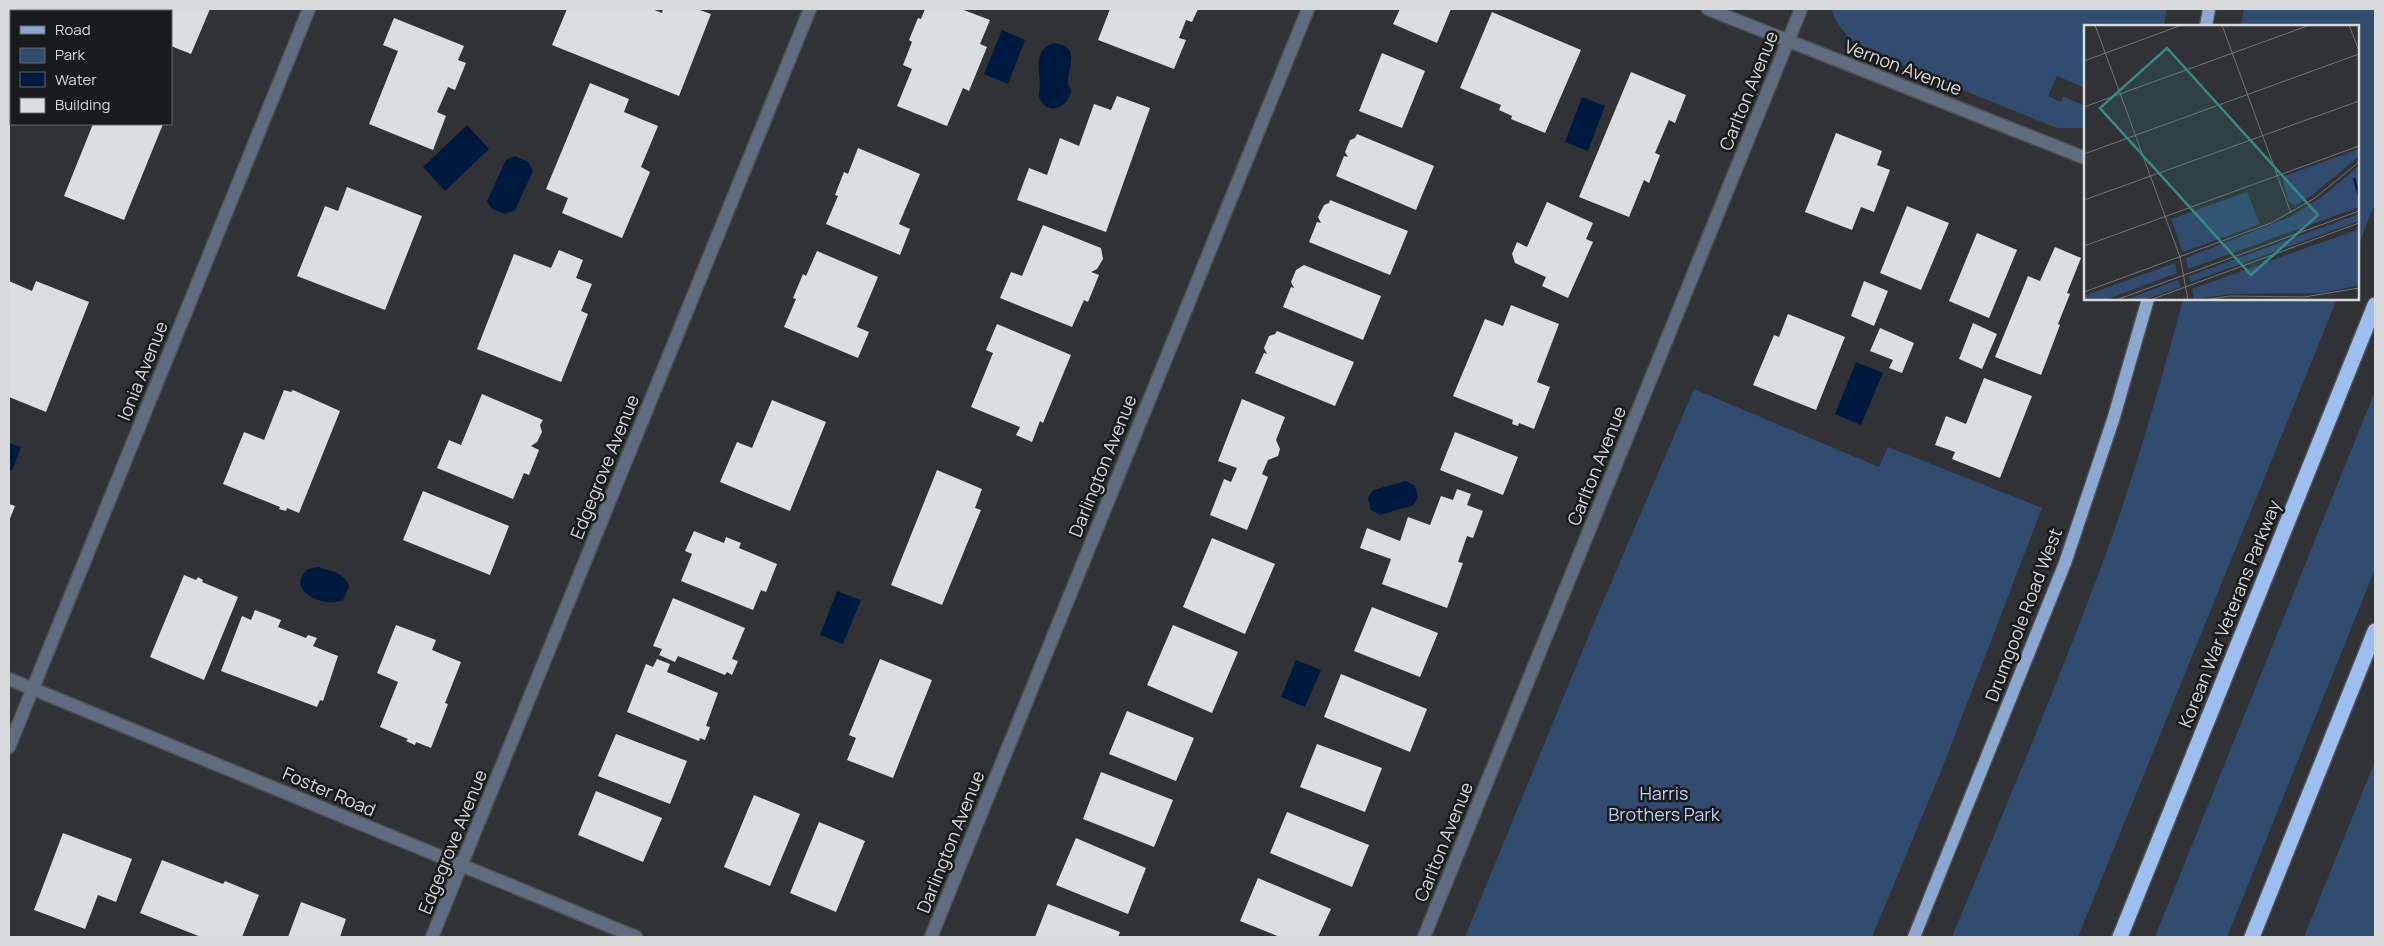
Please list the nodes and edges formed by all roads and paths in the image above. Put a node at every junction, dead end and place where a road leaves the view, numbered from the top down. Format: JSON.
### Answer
{"nodes":[{"id":1,"x":309,"y":9,"type":"edge"},
{"id":2,"x":810,"y":9,"type":"edge"},
{"id":3,"x":1308,"y":9,"type":"edge"},
{"id":4,"x":1708,"y":9,"type":"edge"},
{"id":5,"x":1801,"y":9,"type":"edge"},
{"id":6,"x":2209,"y":9,"type":"edge"},
{"id":7,"x":2206,"y":25,"type":"edge"},
{"id":8,"x":1788,"y":42,"type":"junction"},
{"id":9,"x":2084,"y":158,"type":"edge"},
{"id":10,"x":2148,"y":300,"type":"edge"},
{"id":11,"x":2375,"y":305,"type":"edge"},
{"id":12,"x":2375,"y":631,"type":"edge"},
{"id":13,"x":9,"y":679,"type":"edge"},
{"id":14,"x":32,"y":689,"type":"junction"},
{"id":15,"x":9,"y":747,"type":"edge"},
{"id":16,"x":462,"y":867,"type":"junction"},
{"id":17,"x":432,"y":937,"type":"edge"},
{"id":18,"x":636,"y":937,"type":"edge"},
{"id":19,"x":931,"y":937,"type":"edge"},
{"id":20,"x":1424,"y":937,"type":"edge"},
{"id":21,"x":1914,"y":937,"type":"edge"},
{"id":22,"x":2120,"y":937,"type":"edge"},
{"id":23,"x":2252,"y":937,"type":"edge"}],
"edges":[{"from":1,"to":14,"type":"street","name":"Ionia Avenue"},
{"from":2,"to":16,"type":"street","name":"Edgegrove Avenue"},
{"from":3,"to":19,"type":"street","name":"Darlington Avenue"},
{"from":4,"to":8,"type":"street","name":"Vernon Avenue"},
{"from":5,"to":8,"type":"street","name":"Carlton Avenue"},
{"from":6,"to":7,"type":"main road"},
{"from":8,"to":9,"type":"street","name":"Vernon Avenue"},
{"from":8,"to":20,"type":"street","name":"Carlton Avenue"},
{"from":10,"to":21,"type":"main road","name":"Drumgoole Road West"},
{"from":11,"to":22,"type":"highway","name":"Korean War Veterans Parkway"},
{"from":12,"to":23,"type":"highway"},
{"from":13,"to":14,"type":"street","name":"Foster Road"},
{"from":14,"to":15,"type":"street","name":"Ionia Avenue"},
{"from":14,"to":16,"type":"street","name":"Foster Road"},
{"from":16,"to":17,"type":"street","name":"Edgegrove Avenue"},
{"from":16,"to":18,"type":"street","name":"Foster Road"}]}
